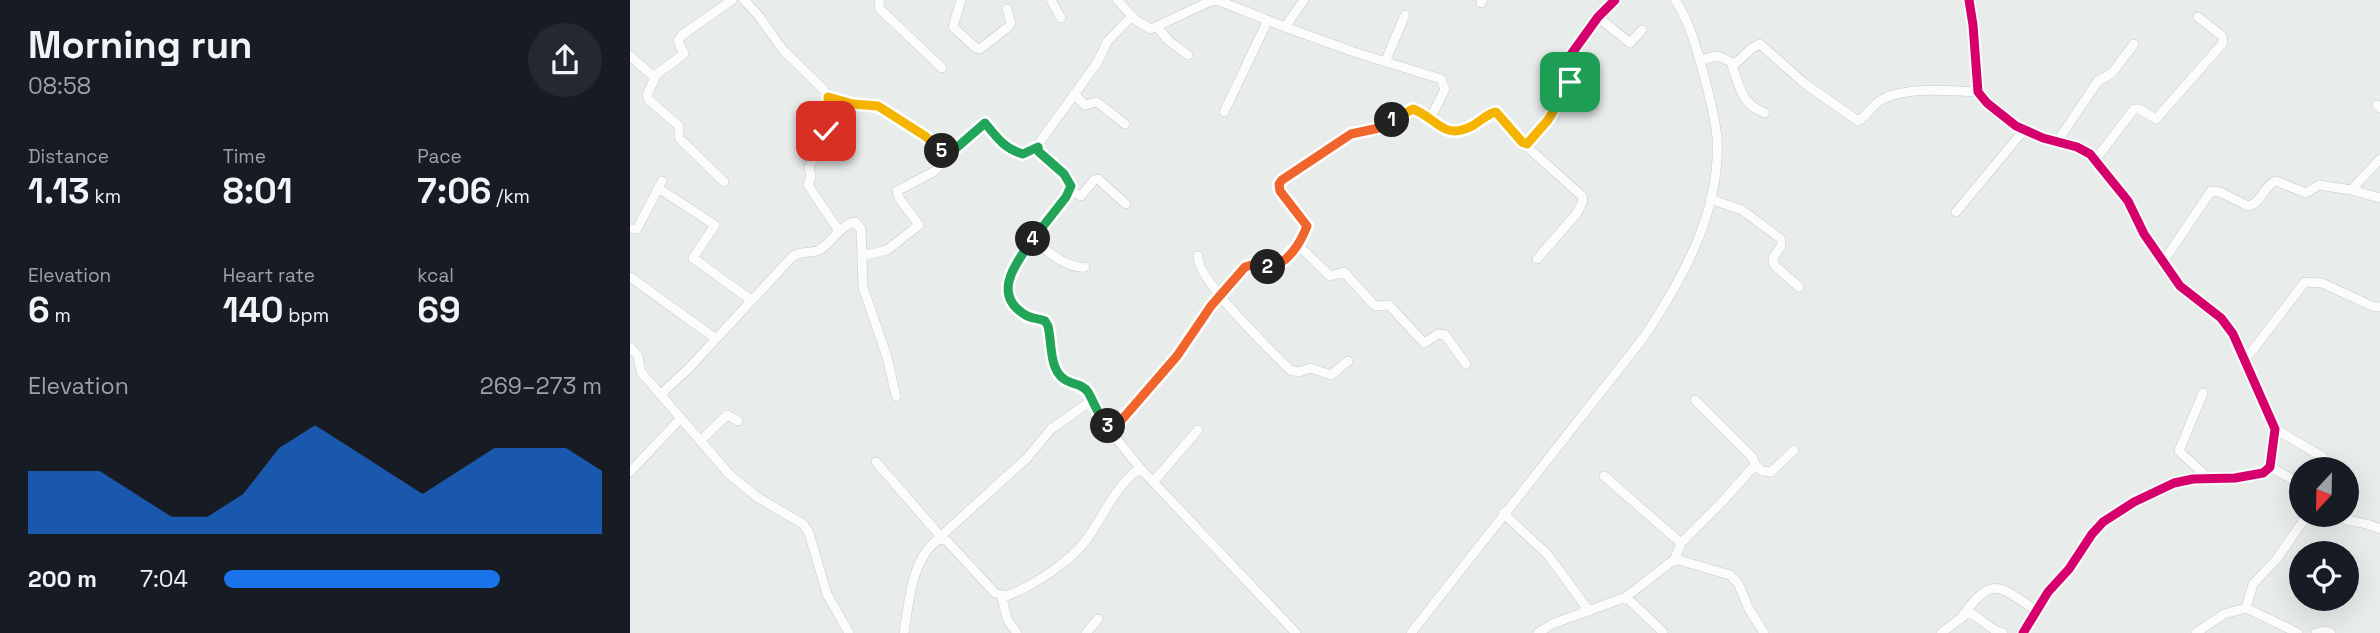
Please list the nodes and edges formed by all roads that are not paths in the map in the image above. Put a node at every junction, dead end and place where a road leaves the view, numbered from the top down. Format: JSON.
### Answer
{"nodes":[{"id":1,"x":732,"y":0,"type":"edge"},
{"id":2,"x":744,"y":0,"type":"edge"},
{"id":3,"x":879,"y":0,"type":"edge"},
{"id":4,"x":961,"y":0,"type":"edge"},
{"id":5,"x":1051,"y":0,"type":"edge"},
{"id":6,"x":1117,"y":0,"type":"edge"},
{"id":7,"x":1217,"y":0,"type":"edge"},
{"id":8,"x":1304,"y":0,"type":"edge"},
{"id":9,"x":1615,"y":0,"type":"edge"},
{"id":10,"x":1675,"y":0,"type":"edge"},
{"id":11,"x":1969,"y":0,"type":"edge"},
{"id":12,"x":1007,"y":9,"type":"dead end"},
{"id":13,"x":1405,"y":15,"type":"dead end"},
{"id":14,"x":1132,"y":16,"type":"junction"},
{"id":15,"x":1598,"y":17,"type":"junction"},
{"id":16,"x":2198,"y":17,"type":"dead end"},
{"id":17,"x":1061,"y":18,"type":"dead end"},
{"id":18,"x":1268,"y":20,"type":"junction"},
{"id":19,"x":1157,"y":27,"type":"junction"},
{"id":20,"x":1285,"y":27,"type":"junction"},
{"id":21,"x":1643,"y":30,"type":"dead end"},
{"id":22,"x":2134,"y":44,"type":"dead end"},
{"id":23,"x":1188,"y":55,"type":"dead end"},
{"id":24,"x":630,"y":56,"type":"edge"},
{"id":25,"x":1700,"y":60,"type":"junction"},
{"id":26,"x":1385,"y":62,"type":"junction"},
{"id":27,"x":1731,"y":63,"type":"junction"},
{"id":28,"x":942,"y":68,"type":"dead end"},
{"id":29,"x":654,"y":76,"type":"junction"},
{"id":30,"x":1978,"y":92,"type":"junction"},
{"id":31,"x":1074,"y":94,"type":"junction"},
{"id":32,"x":828,"y":97,"type":"junction"},
{"id":33,"x":1224,"y":112,"type":"dead end"},
{"id":34,"x":1765,"y":113,"type":"dead end"},
{"id":35,"x":1431,"y":117,"type":"junction"},
{"id":36,"x":1125,"y":124,"type":"dead end"},
{"id":37,"x":2024,"y":130,"type":"junction"},
{"id":38,"x":2057,"y":142,"type":"junction"},
{"id":39,"x":1524,"y":144,"type":"junction"},
{"id":40,"x":1038,"y":147,"type":"junction"},
{"id":41,"x":947,"y":156,"type":"junction"},
{"id":42,"x":2380,"y":159,"type":"edge"},
{"id":43,"x":2095,"y":160,"type":"junction"},
{"id":44,"x":724,"y":182,"type":"dead end"},
{"id":45,"x":2351,"y":190,"type":"junction"},
{"id":46,"x":1070,"y":191,"type":"junction"},
{"id":47,"x":2380,"y":198,"type":"edge"},
{"id":48,"x":1710,"y":199,"type":"junction"},
{"id":49,"x":1126,"y":204,"type":"dead end"},
{"id":50,"x":1956,"y":212,"type":"dead end"},
{"id":51,"x":630,"y":229,"type":"edge"},
{"id":52,"x":839,"y":231,"type":"junction"},
{"id":53,"x":1032,"y":240,"type":"junction"},
{"id":54,"x":1298,"y":245,"type":"junction"},
{"id":55,"x":862,"y":256,"type":"junction"},
{"id":56,"x":1198,"y":256,"type":"dead end"},
{"id":57,"x":1537,"y":259,"type":"dead end"},
{"id":58,"x":2163,"y":262,"type":"junction"},
{"id":59,"x":1085,"y":267,"type":"dead end"},
{"id":60,"x":630,"y":277,"type":"edge"},
{"id":61,"x":1799,"y":286,"type":"dead end"},
{"id":62,"x":1220,"y":296,"type":"junction"},
{"id":63,"x":751,"y":300,"type":"junction"},
{"id":64,"x":2380,"y":307,"type":"edge"},
{"id":65,"x":716,"y":339,"type":"junction"},
{"id":66,"x":630,"y":347,"type":"edge"},
{"id":67,"x":2245,"y":360,"type":"junction"},
{"id":68,"x":1348,"y":361,"type":"dead end"},
{"id":69,"x":1466,"y":364,"type":"dead end"},
{"id":70,"x":2203,"y":393,"type":"dead end"},
{"id":71,"x":660,"y":395,"type":"junction"},
{"id":72,"x":896,"y":396,"type":"dead end"},
{"id":73,"x":1695,"y":400,"type":"dead end"},
{"id":74,"x":1091,"y":401,"type":"junction"},
{"id":75,"x":680,"y":419,"type":"junction"},
{"id":76,"x":738,"y":421,"type":"dead end"},
{"id":77,"x":2275,"y":429,"type":"junction"},
{"id":78,"x":1198,"y":430,"type":"dead end"},
{"id":79,"x":1112,"y":431,"type":"junction"},
{"id":80,"x":700,"y":441,"type":"junction"},
{"id":81,"x":1794,"y":450,"type":"dead end"},
{"id":82,"x":2323,"y":457,"type":"dead end"},
{"id":83,"x":876,"y":462,"type":"dead end"},
{"id":84,"x":1755,"y":465,"type":"junction"},
{"id":85,"x":2270,"y":467,"type":"junction"},
{"id":86,"x":1140,"y":468,"type":"junction"},
{"id":87,"x":630,"y":472,"type":"edge"},
{"id":88,"x":1604,"y":476,"type":"dead end"},
{"id":89,"x":2289,"y":477,"type":"edge"},
{"id":90,"x":2208,"y":478,"type":"junction"},
{"id":91,"x":1154,"y":481,"type":"junction"},
{"id":92,"x":1503,"y":513,"type":"junction"},
{"id":93,"x":2359,"y":521,"type":"edge"},
{"id":94,"x":2299,"y":527,"type":"edge"},
{"id":95,"x":2380,"y":529,"type":"edge"},
{"id":96,"x":942,"y":538,"type":"junction"},
{"id":97,"x":1681,"y":543,"type":"junction"},
{"id":98,"x":1674,"y":561,"type":"junction"},
{"id":99,"x":1002,"y":597,"type":"junction"},
{"id":100,"x":1626,"y":597,"type":"junction"},
{"id":101,"x":2246,"y":608,"type":"junction"},
{"id":102,"x":1589,"y":611,"type":"junction"},
{"id":103,"x":2036,"y":611,"type":"junction"},
{"id":104,"x":1963,"y":615,"type":"junction"},
{"id":105,"x":1098,"y":619,"type":"dead end"},
{"id":106,"x":1662,"y":632,"type":"edge"},
{"id":107,"x":849,"y":633,"type":"edge"},
{"id":108,"x":904,"y":633,"type":"edge"},
{"id":109,"x":1017,"y":633,"type":"edge"},
{"id":110,"x":1086,"y":633,"type":"edge"},
{"id":111,"x":1296,"y":633,"type":"edge"},
{"id":112,"x":1411,"y":633,"type":"edge"},
{"id":113,"x":1538,"y":633,"type":"edge"},
{"id":114,"x":1763,"y":633,"type":"edge"},
{"id":115,"x":1941,"y":633,"type":"edge"},
{"id":116,"x":2003,"y":633,"type":"edge"},
{"id":117,"x":2023,"y":633,"type":"edge"},
{"id":118,"x":2196,"y":633,"type":"edge"},
{"id":119,"x":2298,"y":633,"type":"edge"},
{"id":120,"x":2316,"y":633,"type":"edge"},
{"id":121,"x":2331,"y":633,"type":"edge"}],
"edges":[{"from":1,"to":29,"type":"street"},
{"from":2,"to":32,"type":"street"},
{"from":3,"to":28,"type":"street"},
{"from":4,"to":12,"type":"street"},
{"from":5,"to":17,"type":"street"},
{"from":6,"to":14,"type":"street"},
{"from":7,"to":18,"type":"street"},
{"from":7,"to":19,"type":"street"},
{"from":8,"to":20,"type":"street"},
{"from":9,"to":15,"type":"street"},
{"from":10,"to":25,"type":"street"},
{"from":11,"to":30,"type":"street"},
{"from":13,"to":26,"type":"street"},
{"from":14,"to":19,"type":"street"},
{"from":14,"to":31,"type":"street"},
{"from":15,"to":21,"type":"street"},
{"from":15,"to":39,"type":"street"},
{"from":16,"to":43,"type":"street"},
{"from":18,"to":20,"type":"street"},
{"from":18,"to":33,"type":"street"},
{"from":19,"to":23,"type":"street"},
{"from":20,"to":26,"type":"street"},
{"from":22,"to":38,"type":"street"},
{"from":24,"to":29,"type":"street"},
{"from":25,"to":27,"type":"street"},
{"from":25,"to":48,"type":"street"},
{"from":26,"to":35,"type":"street"},
{"from":27,"to":30,"type":"street"},
{"from":27,"to":34,"type":"street"},
{"from":29,"to":44,"type":"street"},
{"from":30,"to":37,"type":"street"},
{"from":31,"to":36,"type":"street"},
{"from":31,"to":40,"type":"street"},
{"from":32,"to":41,"type":"street"},
{"from":32,"to":52,"type":"street"},
{"from":35,"to":39,"type":"street"},
{"from":35,"to":54,"type":"street"},
{"from":37,"to":38,"type":"street"},
{"from":37,"to":50,"type":"street"},
{"from":38,"to":43,"type":"street"},
{"from":39,"to":57,"type":"street"},
{"from":40,"to":41,"type":"street"},
{"from":40,"to":46,"type":"street"},
{"from":41,"to":55,"type":"street"},
{"from":42,"to":45,"type":"street"},
{"from":43,"to":58,"type":"street"},
{"from":45,"to":47,"type":"street"},
{"from":45,"to":58,"type":"street"},
{"from":46,"to":49,"type":"street"},
{"from":46,"to":53,"type":"street"},
{"from":48,"to":61,"type":"street"},
{"from":48,"to":92,"type":"street"},
{"from":51,"to":63,"type":"street"},
{"from":52,"to":55,"type":"street"},
{"from":52,"to":63,"type":"street"},
{"from":53,"to":59,"type":"street"},
{"from":53,"to":74,"type":"street"},
{"from":54,"to":62,"type":"street"},
{"from":54,"to":69,"type":"street"},
{"from":55,"to":72,"type":"street"},
{"from":56,"to":62,"type":"street"},
{"from":58,"to":67,"type":"street"},
{"from":60,"to":65,"type":"street"},
{"from":62,"to":68,"type":"street"},
{"from":62,"to":79,"type":"street"},
{"from":63,"to":65,"type":"street"},
{"from":64,"to":67,"type":"street"},
{"from":65,"to":71,"type":"street"},
{"from":66,"to":71,"type":"street"},
{"from":67,"to":77,"type":"street"},
{"from":70,"to":90,"type":"street"},
{"from":71,"to":75,"type":"street"},
{"from":73,"to":84,"type":"street"},
{"from":74,"to":79,"type":"street"},
{"from":74,"to":96,"type":"street"},
{"from":75,"to":80,"type":"street"},
{"from":75,"to":87,"type":"street"},
{"from":76,"to":80,"type":"street"},
{"from":77,"to":82,"type":"street"},
{"from":77,"to":85,"type":"street"},
{"from":78,"to":91,"type":"street"},
{"from":79,"to":86,"type":"street"},
{"from":80,"to":107,"type":"street"},
{"from":81,"to":84,"type":"street"},
{"from":83,"to":96,"type":"street"},
{"from":84,"to":97,"type":"street"},
{"from":85,"to":89,"type":"street"},
{"from":85,"to":90,"type":"street"},
{"from":86,"to":91,"type":"street"},
{"from":86,"to":99,"type":"street"},
{"from":88,"to":97,"type":"street"},
{"from":90,"to":103,"type":"street"},
{"from":91,"to":111,"type":"street"},
{"from":92,"to":102,"type":"street"},
{"from":92,"to":112,"type":"street"},
{"from":93,"to":95,"type":"street"},
{"from":94,"to":101,"type":"street"},
{"from":96,"to":99,"type":"street"},
{"from":96,"to":108,"type":"street"},
{"from":97,"to":98,"type":"street"},
{"from":98,"to":100,"type":"street"},
{"from":98,"to":114,"type":"street"},
{"from":99,"to":109,"type":"street"},
{"from":100,"to":102,"type":"street"},
{"from":100,"to":106,"type":"street"},
{"from":101,"to":118,"type":"street"},
{"from":101,"to":119,"type":"street"},
{"from":102,"to":113,"type":"street"},
{"from":103,"to":104,"type":"street"},
{"from":103,"to":117,"type":"street"},
{"from":104,"to":115,"type":"street"},
{"from":104,"to":116,"type":"street"},
{"from":105,"to":110,"type":"street"},
{"from":120,"to":121,"type":"street"}]}
